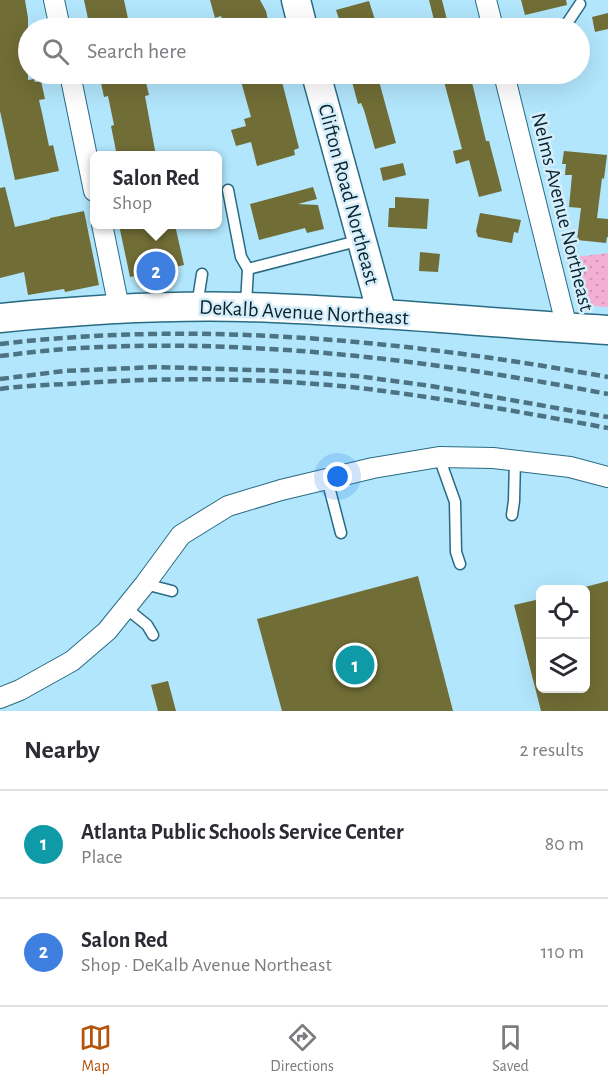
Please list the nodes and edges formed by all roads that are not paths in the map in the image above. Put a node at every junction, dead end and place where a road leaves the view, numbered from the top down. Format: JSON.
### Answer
{"nodes":[{"id":1,"x":54,"y":0,"type":"edge"},
{"id":2,"x":296,"y":0,"type":"edge"},
{"id":3,"x":486,"y":0,"type":"edge"},
{"id":4,"x":580,"y":4,"type":"dead end"},
{"id":5,"x":58,"y":18,"type":"edge"},
{"id":6,"x":300,"y":18,"type":"edge"},
{"id":7,"x":490,"y":18,"type":"edge"},
{"id":8,"x":571,"y":18,"type":"edge"},
{"id":9,"x":72,"y":84,"type":"edge"},
{"id":10,"x":319,"y":84,"type":"edge"},
{"id":11,"x":506,"y":84,"type":"edge"},
{"id":12,"x":90,"y":172,"type":"edge"},
{"id":13,"x":228,"y":190,"type":"dead end"},
{"id":14,"x":103,"y":229,"type":"edge"},
{"id":15,"x":362,"y":240,"type":"junction"},
{"id":16,"x":248,"y":269,"type":"junction"},
{"id":17,"x":202,"y":274,"type":"dead end"},
{"id":18,"x":197,"y":307,"type":"junction"},
{"id":19,"x":245,"y":307,"type":"junction"},
{"id":20,"x":119,"y":308,"type":"junction"},
{"id":21,"x":382,"y":314,"type":"junction"},
{"id":22,"x":0,"y":318,"type":"edge"},
{"id":23,"x":567,"y":328,"type":"junction"},
{"id":24,"x":608,"y":330,"type":"edge"},
{"id":25,"x":439,"y":457,"type":"junction"},
{"id":26,"x":515,"y":460,"type":"junction"},
{"id":27,"x":608,"y":477,"type":"edge"},
{"id":28,"x":327,"y":479,"type":"junction"},
{"id":29,"x":512,"y":515,"type":"dead end"},
{"id":30,"x":341,"y":533,"type":"dead end"},
{"id":31,"x":460,"y":564,"type":"dead end"},
{"id":32,"x":146,"y":584,"type":"junction"},
{"id":33,"x":172,"y":591,"type":"dead end"},
{"id":34,"x":126,"y":608,"type":"junction"},
{"id":35,"x":153,"y":635,"type":"dead end"},
{"id":36,"x":0,"y":698,"type":"edge"}],
"edges":[{"from":1,"to":5,"type":"street"},
{"from":2,"to":6,"type":"main road"},
{"from":3,"to":7,"type":"street"},
{"from":4,"to":8,"type":"lane"},
{"from":9,"to":12,"type":"street"},
{"from":10,"to":15,"type":"main road","name":"Clifton Road Northeast"},
{"from":11,"to":23,"type":"street","name":"Nelms Avenue Northeast"},
{"from":13,"to":16,"type":"lane"},
{"from":14,"to":20,"type":"street"},
{"from":15,"to":16,"type":"lane"},
{"from":15,"to":21,"type":"main road","name":"Clifton Road Northeast"},
{"from":16,"to":19,"type":"lane"},
{"from":17,"to":18,"type":"lane"},
{"from":18,"to":19,"type":"main road","name":"DeKalb Avenue Northeast"},
{"from":18,"to":20,"type":"main road","name":"DeKalb Avenue Northeast"},
{"from":19,"to":21,"type":"main road","name":"DeKalb Avenue Northeast"},
{"from":20,"to":22,"type":"main road","name":"DeKalb Avenue Northeast"},
{"from":21,"to":23,"type":"main road","name":"DeKalb Avenue Northeast"},
{"from":23,"to":24,"type":"main road","name":"DeKalb Avenue Northeast"},
{"from":25,"to":26,"type":"street"},
{"from":25,"to":28,"type":"street"},
{"from":25,"to":31,"type":"lane"},
{"from":26,"to":27,"type":"street"},
{"from":26,"to":29,"type":"lane"},
{"from":28,"to":30,"type":"lane"},
{"from":28,"to":32,"type":"street"},
{"from":32,"to":33,"type":"lane"},
{"from":32,"to":34,"type":"street"},
{"from":34,"to":35,"type":"lane"},
{"from":34,"to":36,"type":"street"}]}
